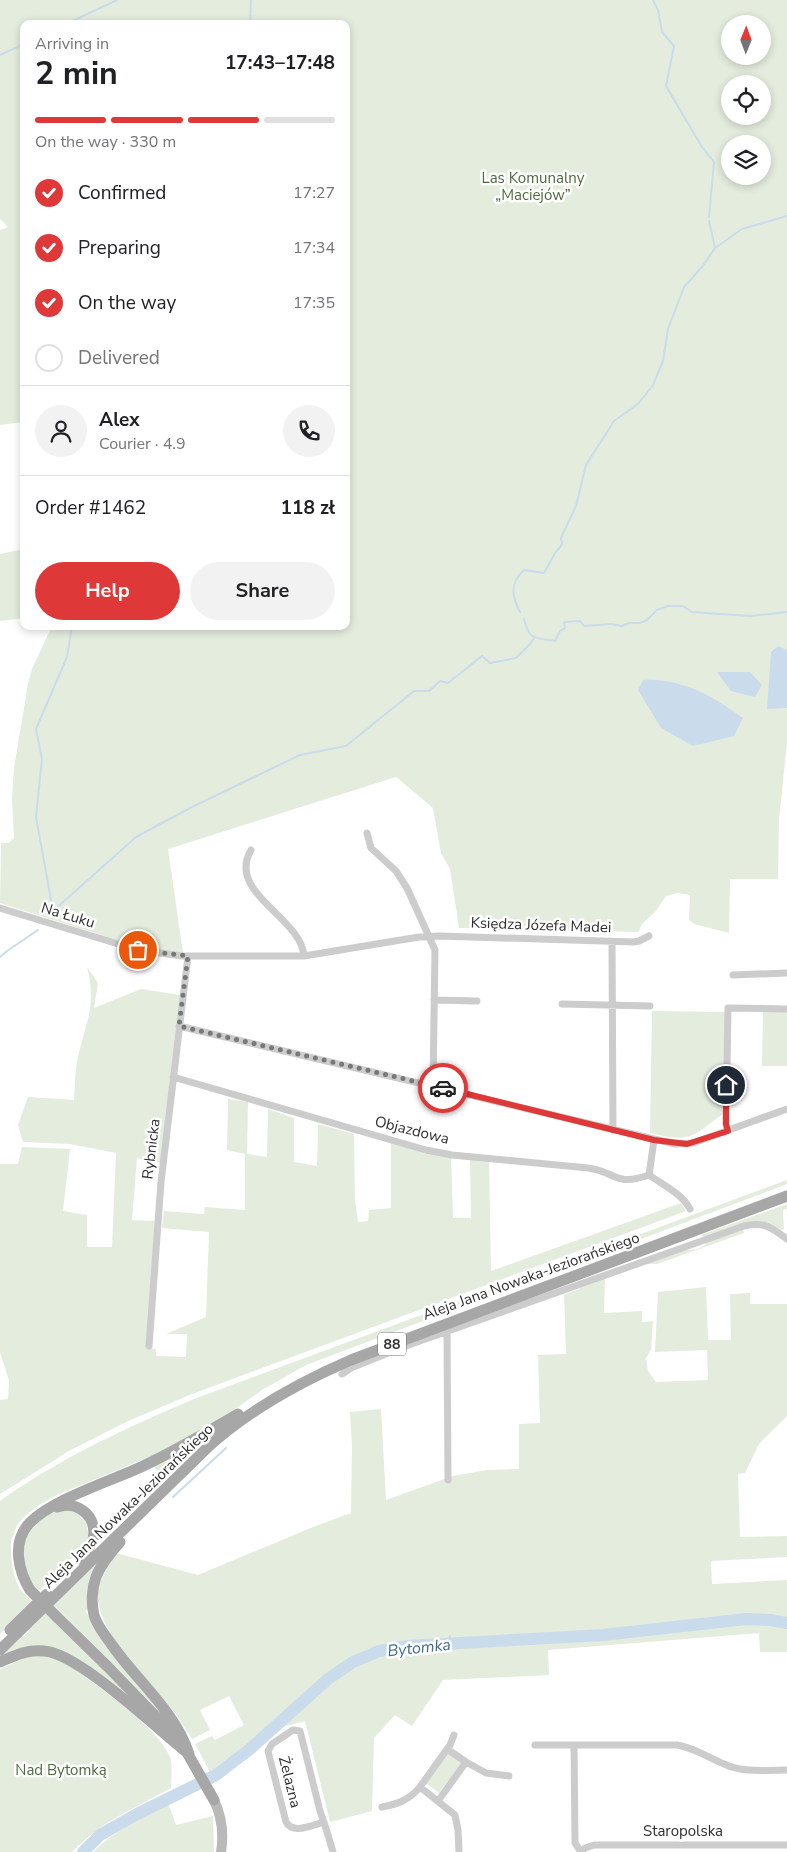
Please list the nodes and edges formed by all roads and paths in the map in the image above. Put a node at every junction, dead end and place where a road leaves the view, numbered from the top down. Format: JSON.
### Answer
{"nodes":[{"id":1,"x":367,"y":833,"type":"dead end"},
{"id":2,"x":251,"y":850,"type":"dead end"},
{"id":3,"x":0,"y":908,"type":"edge"},
{"id":4,"x":429,"y":936,"type":"junction"},
{"id":5,"x":649,"y":936,"type":"dead end"},
{"id":6,"x":612,"y":942,"type":"junction"},
{"id":7,"x":188,"y":956,"type":"junction"},
{"id":8,"x":304,"y":956,"type":"junction"},
{"id":9,"x":787,"y":973,"type":"edge"},
{"id":10,"x":733,"y":974,"type":"dead end"},
{"id":11,"x":434,"y":1000,"type":"junction"},
{"id":12,"x":477,"y":1002,"type":"dead end"},
{"id":13,"x":562,"y":1004,"type":"dead end"},
{"id":14,"x":613,"y":1006,"type":"junction"},
{"id":15,"x":650,"y":1006,"type":"dead end"},
{"id":16,"x":787,"y":1009,"type":"edge"},
{"id":17,"x":179,"y":1026,"type":"junction"},
{"id":18,"x":173,"y":1077,"type":"junction"},
{"id":19,"x":433,"y":1086,"type":"junction"},
{"id":20,"x":787,"y":1109,"type":"edge"},
{"id":21,"x":613,"y":1130,"type":"junction"},
{"id":22,"x":728,"y":1131,"type":"junction"},
{"id":23,"x":654,"y":1140,"type":"junction"},
{"id":24,"x":648,"y":1175,"type":"junction"},
{"id":25,"x":787,"y":1189,"type":"edge"},
{"id":26,"x":787,"y":1196,"type":"edge"},
{"id":27,"x":690,"y":1209,"type":"dead end"},
{"id":28,"x":787,"y":1239,"type":"edge"},
{"id":29,"x":448,"y":1331,"type":"junction"},
{"id":30,"x":149,"y":1346,"type":"dead end"},
{"id":31,"x":342,"y":1374,"type":"dead end"},
{"id":32,"x":238,"y":1414,"type":"junction"},
{"id":33,"x":448,"y":1480,"type":"dead end"},
{"id":34,"x":152,"y":1500,"type":"junction"},
{"id":35,"x":46,"y":1510,"type":"junction"},
{"id":36,"x":82,"y":1560,"type":"junction"},
{"id":37,"x":0,"y":1640,"type":"edge"},
{"id":38,"x":0,"y":1650,"type":"edge"},
{"id":39,"x":0,"y":1662,"type":"edge"},
{"id":40,"x":454,"y":1735,"type":"dead end"},
{"id":41,"x":574,"y":1744,"type":"junction"},
{"id":42,"x":535,"y":1745,"type":"dead end"},
{"id":43,"x":447,"y":1749,"type":"junction"},
{"id":44,"x":189,"y":1754,"type":"junction"},
{"id":45,"x":466,"y":1762,"type":"junction"},
{"id":46,"x":787,"y":1770,"type":"edge"},
{"id":47,"x":509,"y":1776,"type":"dead end"},
{"id":48,"x":420,"y":1787,"type":"junction"},
{"id":49,"x":214,"y":1800,"type":"joint"},
{"id":50,"x":438,"y":1800,"type":"junction"},
{"id":51,"x":382,"y":1807,"type":"dead end"},
{"id":52,"x":324,"y":1822,"type":"junction"},
{"id":53,"x":787,"y":1845,"type":"edge"},
{"id":54,"x":221,"y":1852,"type":"edge"},
{"id":55,"x":333,"y":1852,"type":"edge"},
{"id":56,"x":460,"y":1852,"type":"edge"},
{"id":57,"x":581,"y":1852,"type":"edge"}],
"edges":[{"from":1,"to":4,"type":"street"},
{"from":2,"to":8,"type":"street"},
{"from":3,"to":7,"type":"street","name":"Na Łuku"},
{"from":4,"to":6,"type":"street","name":"Księdza Józefa Madei"},
{"from":4,"to":8,"type":"street","name":"Księdza Józefa Madei"},
{"from":4,"to":11,"type":"street"},
{"from":5,"to":6,"type":"street","name":"Księdza Józefa Madei"},
{"from":6,"to":14,"type":"street"},
{"from":7,"to":8,"type":"street","name":"Księdza Józefa Madei"},
{"from":7,"to":17,"type":"street","name":"Rybnicka"},
{"from":9,"to":10,"type":"street"},
{"from":11,"to":12,"type":"street"},
{"from":11,"to":19,"type":"street"},
{"from":13,"to":14,"type":"street"},
{"from":14,"to":15,"type":"street"},
{"from":14,"to":21,"type":"street"},
{"from":16,"to":22,"type":"street"},
{"from":17,"to":18,"type":"street","name":"Rybnicka"},
{"from":17,"to":19,"type":"street"},
{"from":18,"to":24,"type":"street","name":"Objazdowa"},
{"from":18,"to":30,"type":"street","name":"Rybnicka"},
{"from":19,"to":21,"type":"street"},
{"from":20,"to":22,"type":"street"},
{"from":21,"to":23,"type":"street"},
{"from":22,"to":23,"type":"street"},
{"from":23,"to":24,"type":"street"},
{"from":24,"to":27,"type":"street"},
{"from":25,"to":32,"type":"main road","name":"Aleja Jana Nowaka-Jeziorańskiego","number":"88"},
{"from":26,"to":34,"type":"main road","name":"Aleja Jana Nowaka-Jeziorańskiego","number":"88"},
{"from":28,"to":29,"type":"street"},
{"from":29,"to":31,"type":"street"},
{"from":29,"to":33,"type":"street"},
{"from":32,"to":35,"type":"main road"},
{"from":32,"to":36,"type":"main road","name":"Aleja Jana Nowaka-Jeziorańskiego","number":"88"},
{"from":34,"to":38,"type":"main road","name":"Aleja Jana Nowaka-Jeziorańskiego","number":"88"},
{"from":34,"to":44,"type":"main road"},
{"from":35,"to":36,"type":"main road"},
{"from":35,"to":44,"type":"main road","bridge":true},
{"from":36,"to":37,"type":"main road","name":"Aleja Jana Nowaka-Jeziorańskiego","number":"88"},
{"from":39,"to":44,"type":"main road"},
{"from":40,"to":43,"type":"street"},
{"from":41,"to":42,"type":"street"},
{"from":41,"to":46,"type":"street"},
{"from":41,"to":57,"type":"street"},
{"from":43,"to":45,"type":"street"},
{"from":43,"to":48,"type":"street"},
{"from":44,"to":49,"type":"main road"},
{"from":45,"to":47,"type":"street"},
{"from":45,"to":50,"type":"street"},
{"from":48,"to":50,"type":"street"},
{"from":48,"to":51,"type":"street"},
{"from":49,"to":54,"type":"main road"},
{"from":50,"to":56,"type":"street"},
{"from":52,"to":52,"type":"street","name":"Żelazna"},
{"from":52,"to":55,"type":"street","name":"Żelazna"},
{"from":53,"to":57,"type":"street","name":"Staropolska"}]}
